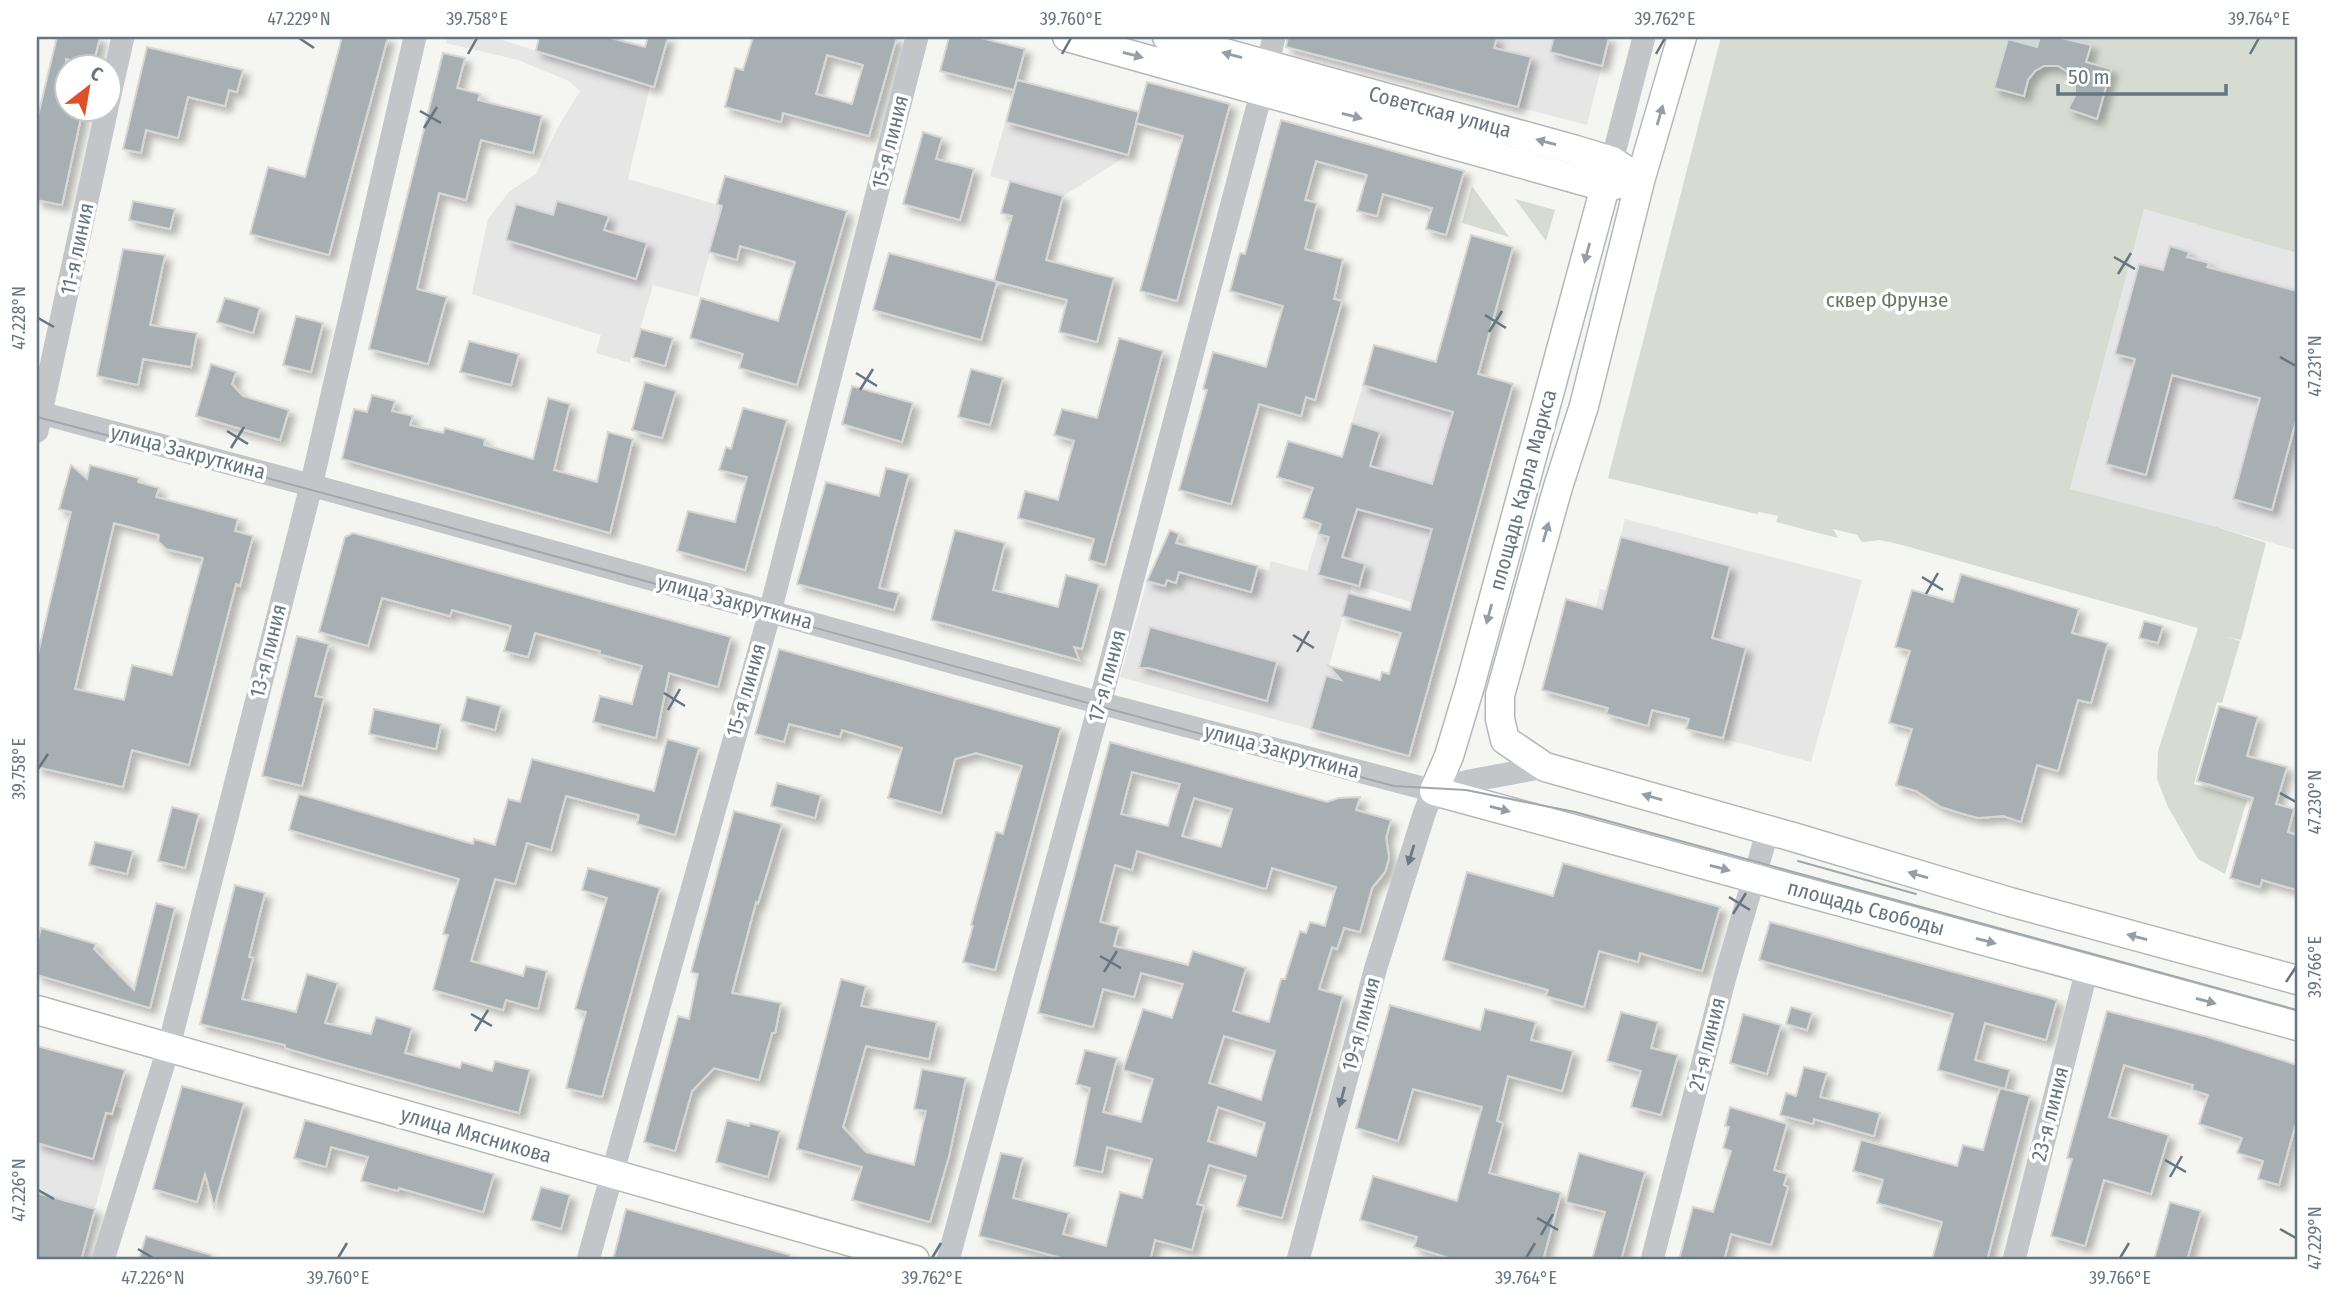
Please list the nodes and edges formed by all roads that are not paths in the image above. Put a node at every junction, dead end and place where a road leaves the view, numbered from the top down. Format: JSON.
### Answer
{"nodes":[{"id":1,"x":415,"y":37,"type":"edge"},
{"id":2,"x":917,"y":37,"type":"edge"},
{"id":3,"x":1067,"y":37,"type":"edge"},
{"id":4,"x":1167,"y":37,"type":"edge"},
{"id":5,"x":1274,"y":37,"type":"edge"},
{"id":6,"x":1644,"y":37,"type":"edge"},
{"id":7,"x":1682,"y":37,"type":"edge"},
{"id":8,"x":1264,"y":78,"type":"junction"},
{"id":9,"x":104,"y":122,"type":"edge"},
{"id":10,"x":1608,"y":174,"type":"junction"},
{"id":11,"x":1640,"y":181,"type":"junction"},
{"id":12,"x":38,"y":419,"type":"edge"},
{"id":13,"x":311,"y":485,"type":"junction"},
{"id":14,"x":770,"y":612,"type":"junction"},
{"id":15,"x":1100,"y":703,"type":"junction"},
{"id":16,"x":1545,"y":767,"type":"junction"},
{"id":17,"x":1434,"y":791,"type":"junction"},
{"id":18,"x":1768,"y":830,"type":"junction"},
{"id":19,"x":1753,"y":877,"type":"junction"},
{"id":20,"x":2087,"y":969,"type":"junction"},
{"id":21,"x":2297,"y":980,"type":"edge"},
{"id":22,"x":37,"y":1010,"type":"edge"},
{"id":23,"x":2297,"y":1026,"type":"edge"},
{"id":24,"x":169,"y":1046,"type":"junction"},
{"id":25,"x":612,"y":1174,"type":"junction"},
{"id":26,"x":103,"y":1260,"type":"edge"},
{"id":27,"x":588,"y":1260,"type":"edge"},
{"id":28,"x":915,"y":1260,"type":"edge"},
{"id":29,"x":948,"y":1260,"type":"edge"},
{"id":30,"x":1298,"y":1260,"type":"edge"},
{"id":31,"x":1652,"y":1260,"type":"edge"},
{"id":32,"x":2014,"y":1260,"type":"edge"}],
"edges":[{"from":1,"to":13,"type":"street","name":"13-я линия"},
{"from":2,"to":14,"type":"street","name":"15-я линия"},
{"from":3,"to":8,"type":"main road","name":"Советская улица","one_way":true},
{"from":8,"to":4,"type":"main road","name":"Советская улица","one_way":true},
{"from":5,"to":8,"type":"street","name":"17-я линия"},
{"from":6,"to":10,"type":"street","name":"площадь Карла Маркса"},
{"from":11,"to":7,"type":"main road","name":"площадь Карла Маркса","one_way":true},
{"from":8,"to":10,"type":"main road","name":"Советская улица"},
{"from":8,"to":15,"type":"street","name":"17-я линия"},
{"from":9,"to":12,"type":"street","name":"11-я линия"},
{"from":10,"to":11,"type":"main road"},
{"from":10,"to":17,"type":"main road","name":"площадь Карла Маркса","one_way":true},
{"from":16,"to":11,"type":"main road","name":"площадь Карла Маркса","one_way":true},
{"from":12,"to":13,"type":"street","name":"улица Закруткина"},
{"from":13,"to":14,"type":"street","name":"улица Закруткина"},
{"from":13,"to":24,"type":"street","name":"13-я линия"},
{"from":14,"to":15,"type":"street","name":"улица Закруткина"},
{"from":14,"to":25,"type":"street","name":"15-я линия"},
{"from":15,"to":17,"type":"street","name":"улица Закруткина"},
{"from":15,"to":29,"type":"street","name":"17-я линия"},
{"from":16,"to":17,"type":"street"},
{"from":18,"to":16,"type":"main road","one_way":true},
{"from":17,"to":19,"type":"main road","name":"площадь Свободы","one_way":true},
{"from":17,"to":30,"type":"street","name":"19-я линия","one_way":true},
{"from":18,"to":19,"type":"street","name":"21-я линия"},
{"from":21,"to":18,"type":"main road","one_way":true},
{"from":19,"to":20,"type":"main road","name":"площадь Свободы","one_way":true},
{"from":19,"to":31,"type":"street","name":"21-я линия"},
{"from":20,"to":23,"type":"main road","name":"площадь Свободы","one_way":true},
{"from":20,"to":32,"type":"street","name":"23-я линия"},
{"from":22,"to":24,"type":"main road","name":"улица Мясникова"},
{"from":24,"to":25,"type":"main road","name":"улица Мясникова"},
{"from":24,"to":26,"type":"street","name":"13-я линия"},
{"from":25,"to":27,"type":"street","name":"15-я линия"},
{"from":25,"to":28,"type":"main road","name":"улица Мясникова"}]}
